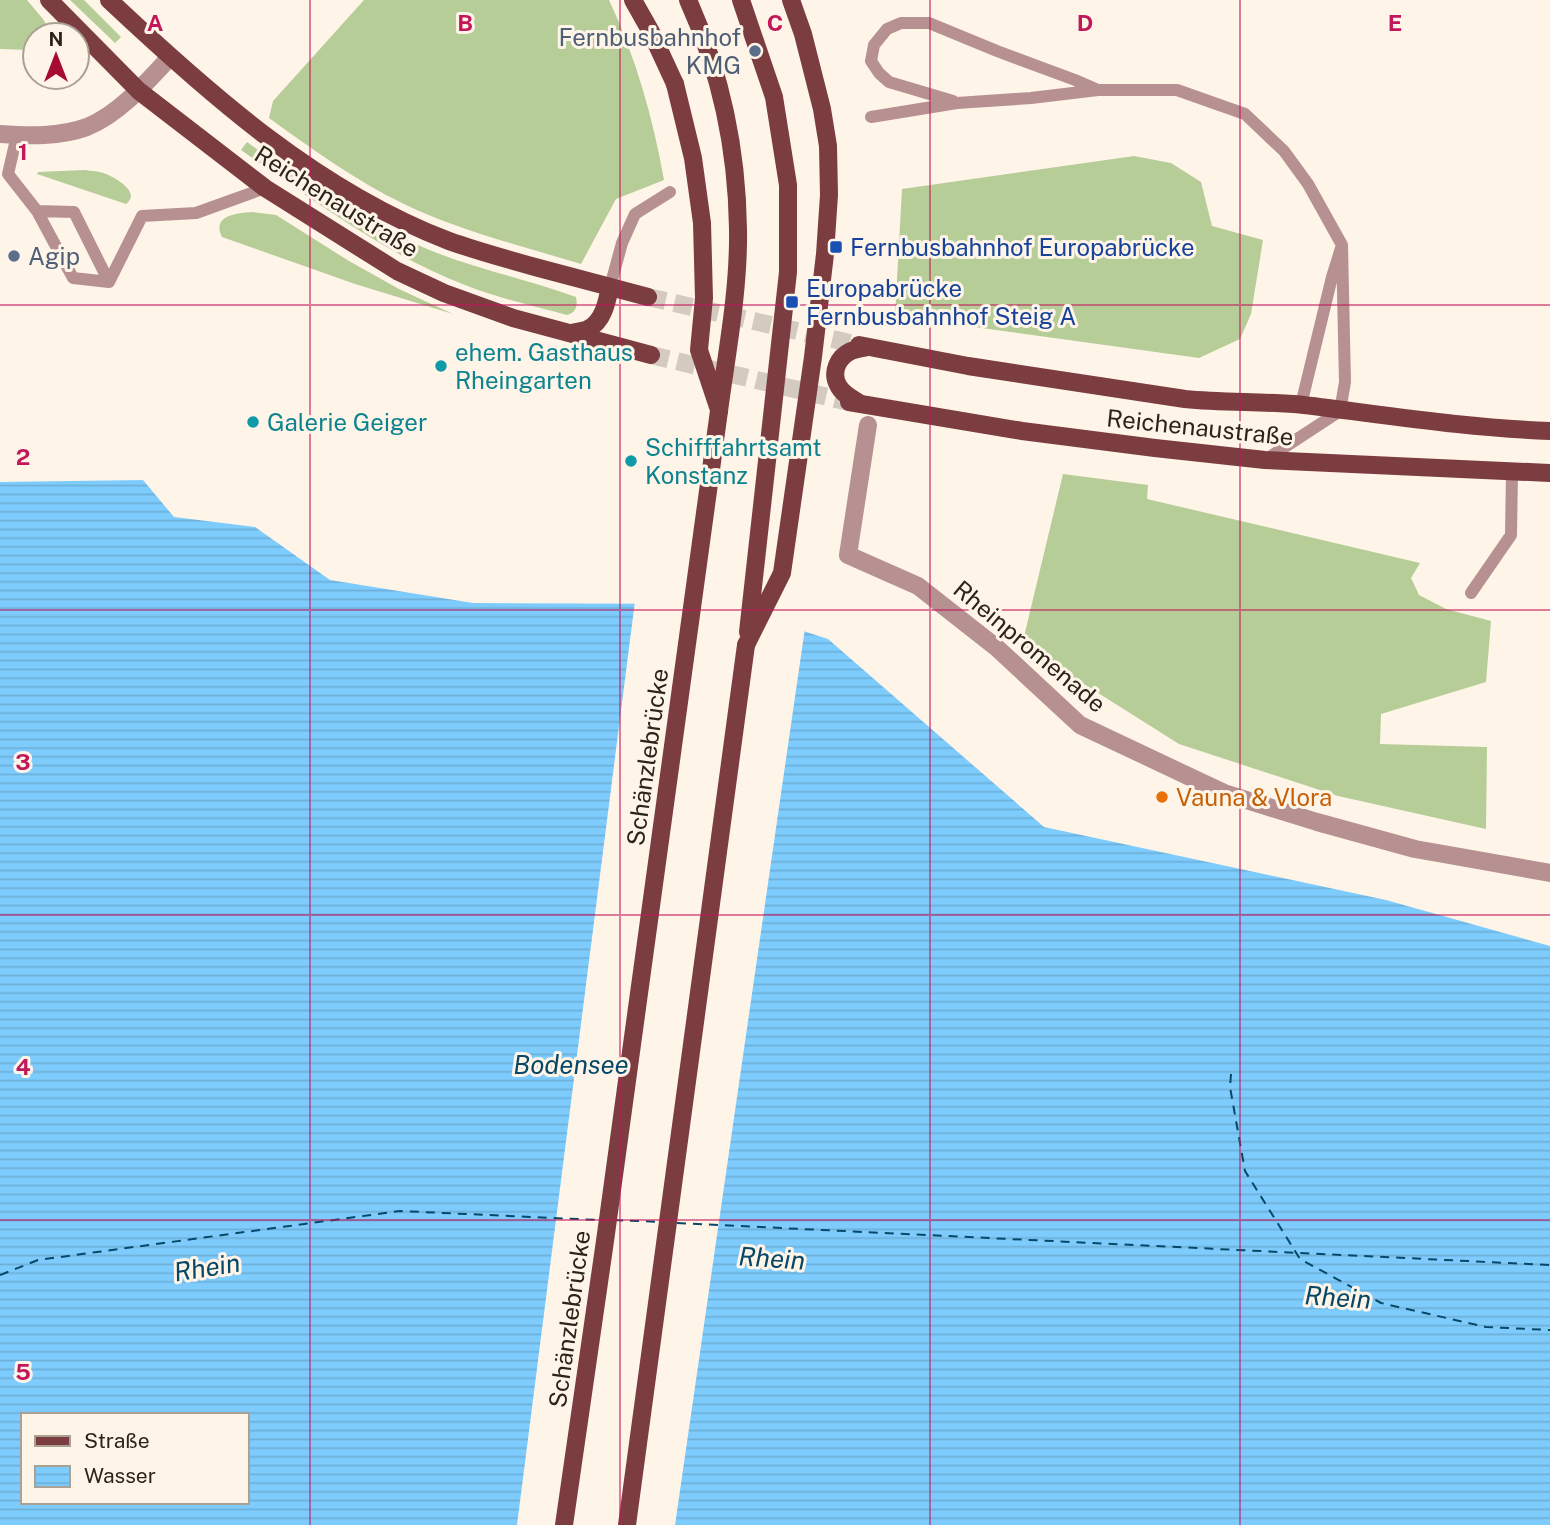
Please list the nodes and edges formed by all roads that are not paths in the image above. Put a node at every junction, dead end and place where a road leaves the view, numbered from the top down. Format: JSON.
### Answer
{"nodes":[{"id":1,"x":48,"y":0,"type":"edge"},
{"id":2,"x":109,"y":0,"type":"edge"},
{"id":3,"x":633,"y":0,"type":"edge"},
{"id":4,"x":688,"y":0,"type":"edge"},
{"id":5,"x":741,"y":0,"type":"edge"},
{"id":6,"x":790,"y":0,"type":"edge"},
{"id":7,"x":170,"y":57,"type":"junction"},
{"id":8,"x":1098,"y":90,"type":"junction"},
{"id":9,"x":139,"y":91,"type":"junction"},
{"id":10,"x":957,"y":103,"type":"junction"},
{"id":11,"x":871,"y":117,"type":"dead end"},
{"id":12,"x":8,"y":135,"type":"edge"},
{"id":13,"x":265,"y":188,"type":"junction"},
{"id":14,"x":670,"y":192,"type":"dead end"},
{"id":15,"x":37,"y":211,"type":"junction"},
{"id":16,"x":1342,"y":244,"type":"junction"},
{"id":17,"x":109,"y":282,"type":"junction"},
{"id":18,"x":610,"y":288,"type":"junction"},
{"id":19,"x":648,"y":297,"type":"tunnel mouth"},
{"id":20,"x":569,"y":334,"type":"junction"},
{"id":21,"x":651,"y":355,"type":"tunnel mouth"},
{"id":22,"x":1301,"y":405,"type":"junction"},
{"id":23,"x":719,"y":411,"type":"junction"},
{"id":24,"x":1340,"y":411,"type":"junction"},
{"id":25,"x":867,"y":425,"type":"dead end"},
{"id":26,"x":1550,"y":431,"type":"edge"},
{"id":27,"x":1265,"y":460,"type":"junction"},
{"id":28,"x":1511,"y":471,"type":"junction"},
{"id":29,"x":1550,"y":473,"type":"edge"},
{"id":30,"x":1471,"y":593,"type":"dead end"},
{"id":31,"x":746,"y":645,"type":"junction"},
{"id":32,"x":1550,"y":873,"type":"edge"},
{"id":33,"x":564,"y":1525,"type":"edge"},
{"id":34,"x":627,"y":1525,"type":"edge"}],
"edges":[{"from":1,"to":9,"type":"main road","name":"Reichenaustraße"},
{"from":2,"to":7,"type":"main road","name":"Reichenaustraße"},
{"from":3,"to":23,"type":"main road","bridge":true},
{"from":4,"to":23,"type":"main road","name":"Schänzlebrücke","bridge":true},
{"from":5,"to":31,"type":"main road","bridge":true},
{"from":6,"to":31,"type":"main road","bridge":true},
{"from":7,"to":9,"type":"street"},
{"from":7,"to":18,"type":"main road","name":"Reichenaustraße"},
{"from":8,"to":10,"type":"lane"},
{"from":8,"to":10,"type":"lane"},
{"from":8,"to":16,"type":"lane"},
{"from":9,"to":12,"type":"street"},
{"from":9,"to":13,"type":"main road","name":"Reichenaustraße"},
{"from":10,"to":11,"type":"lane"},
{"from":12,"to":15,"type":"lane"},
{"from":13,"to":17,"type":"lane"},
{"from":13,"to":20,"type":"main road","name":"Reichenaustraße"},
{"from":14,"to":18,"type":"lane"},
{"from":15,"to":17,"type":"lane"},
{"from":15,"to":17,"type":"lane"},
{"from":16,"to":22,"type":"lane"},
{"from":16,"to":24,"type":"lane"},
{"from":18,"to":19,"type":"main road","name":"Reichenaustraße"},
{"from":18,"to":20,"type":"main road"},
{"from":20,"to":21,"type":"main road","name":"Reichenaustraße"},
{"from":22,"to":24,"type":"main road","name":"Reichenaustraße"},
{"from":22,"to":27,"type":"main road","name":"Reichenaustraße"},
{"from":23,"to":33,"type":"main road","name":"Schänzlebrücke"},
{"from":24,"to":26,"type":"main road","name":"Reichenaustraße"},
{"from":24,"to":27,"type":"lane"},
{"from":25,"to":32,"type":"street","name":"Rheinpromenade"},
{"from":27,"to":28,"type":"main road","name":"Reichenaustraße"},
{"from":28,"to":29,"type":"main road","name":"Reichenaustraße"},
{"from":28,"to":30,"type":"lane"},
{"from":31,"to":34,"type":"main road"}]}
